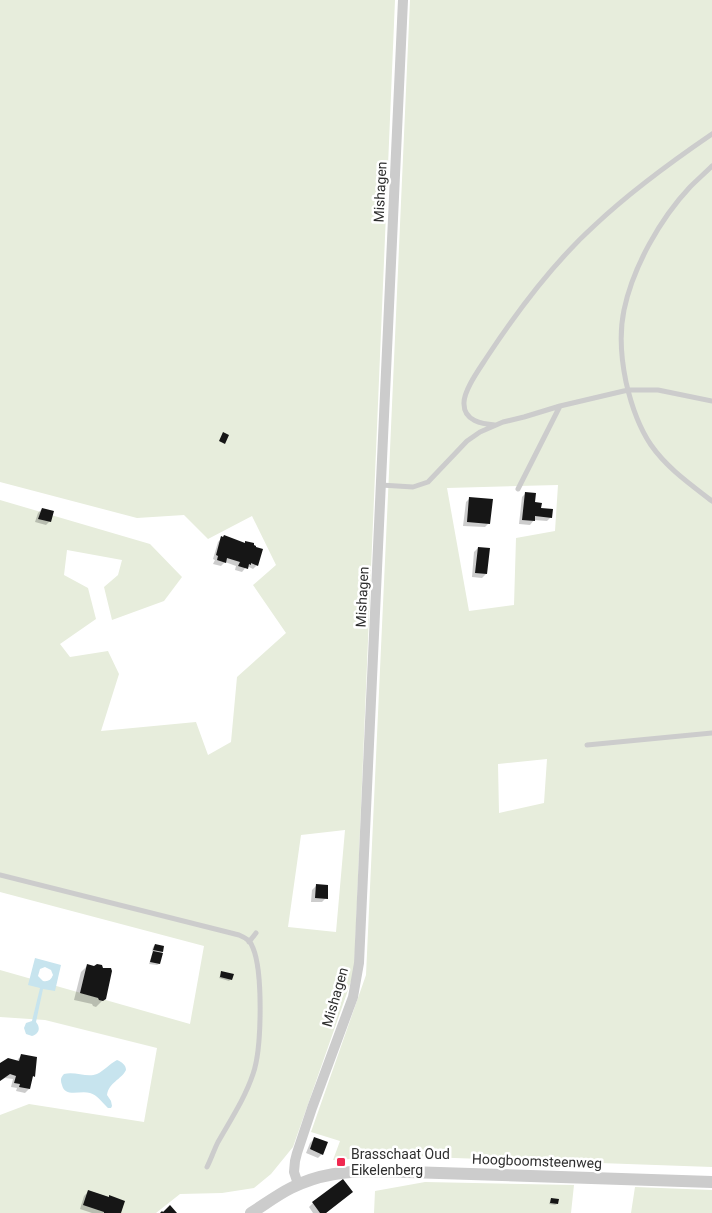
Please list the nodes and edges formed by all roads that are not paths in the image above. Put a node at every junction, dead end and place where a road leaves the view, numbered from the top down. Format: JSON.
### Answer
{"nodes":[{"id":1,"x":403,"y":0,"type":"edge"},
{"id":2,"x":712,"y":134,"type":"edge"},
{"id":3,"x":712,"y":166,"type":"edge"},
{"id":4,"x":628,"y":390,"type":"junction"},
{"id":5,"x":712,"y":402,"type":"edge"},
{"id":6,"x":560,"y":406,"type":"junction"},
{"id":7,"x":495,"y":425,"type":"junction"},
{"id":8,"x":381,"y":485,"type":"junction"},
{"id":9,"x":518,"y":489,"type":"dead end"},
{"id":10,"x":712,"y":501,"type":"edge"},
{"id":11,"x":712,"y":733,"type":"edge"},
{"id":12,"x":587,"y":745,"type":"dead end"},
{"id":13,"x":0,"y":875,"type":"edge"},
{"id":14,"x":256,"y":933,"type":"dead end"},
{"id":15,"x":249,"y":942,"type":"junction"},
{"id":16,"x":207,"y":1167,"type":"dead end"},
{"id":17,"x":712,"y":1182,"type":"edge"},
{"id":18,"x":298,"y":1184,"type":"junction"},
{"id":19,"x":251,"y":1213,"type":"edge"}],
"edges":[{"from":1,"to":8,"type":"street","name":"Mishagen"},
{"from":2,"to":7,"type":"lane"},
{"from":3,"to":4,"type":"lane"},
{"from":4,"to":5,"type":"lane"},
{"from":4,"to":6,"type":"lane"},
{"from":4,"to":10,"type":"lane"},
{"from":6,"to":7,"type":"lane"},
{"from":6,"to":9,"type":"lane"},
{"from":7,"to":8,"type":"lane"},
{"from":8,"to":18,"type":"street","name":"Mishagen"},
{"from":11,"to":12,"type":"lane"},
{"from":13,"to":15,"type":"lane"},
{"from":14,"to":15,"type":"lane"},
{"from":15,"to":16,"type":"lane"},
{"from":17,"to":18,"type":"street","name":"Hoogboomsteenweg"},
{"from":18,"to":19,"type":"street","name":"Hoogboomsteenweg"}]}
